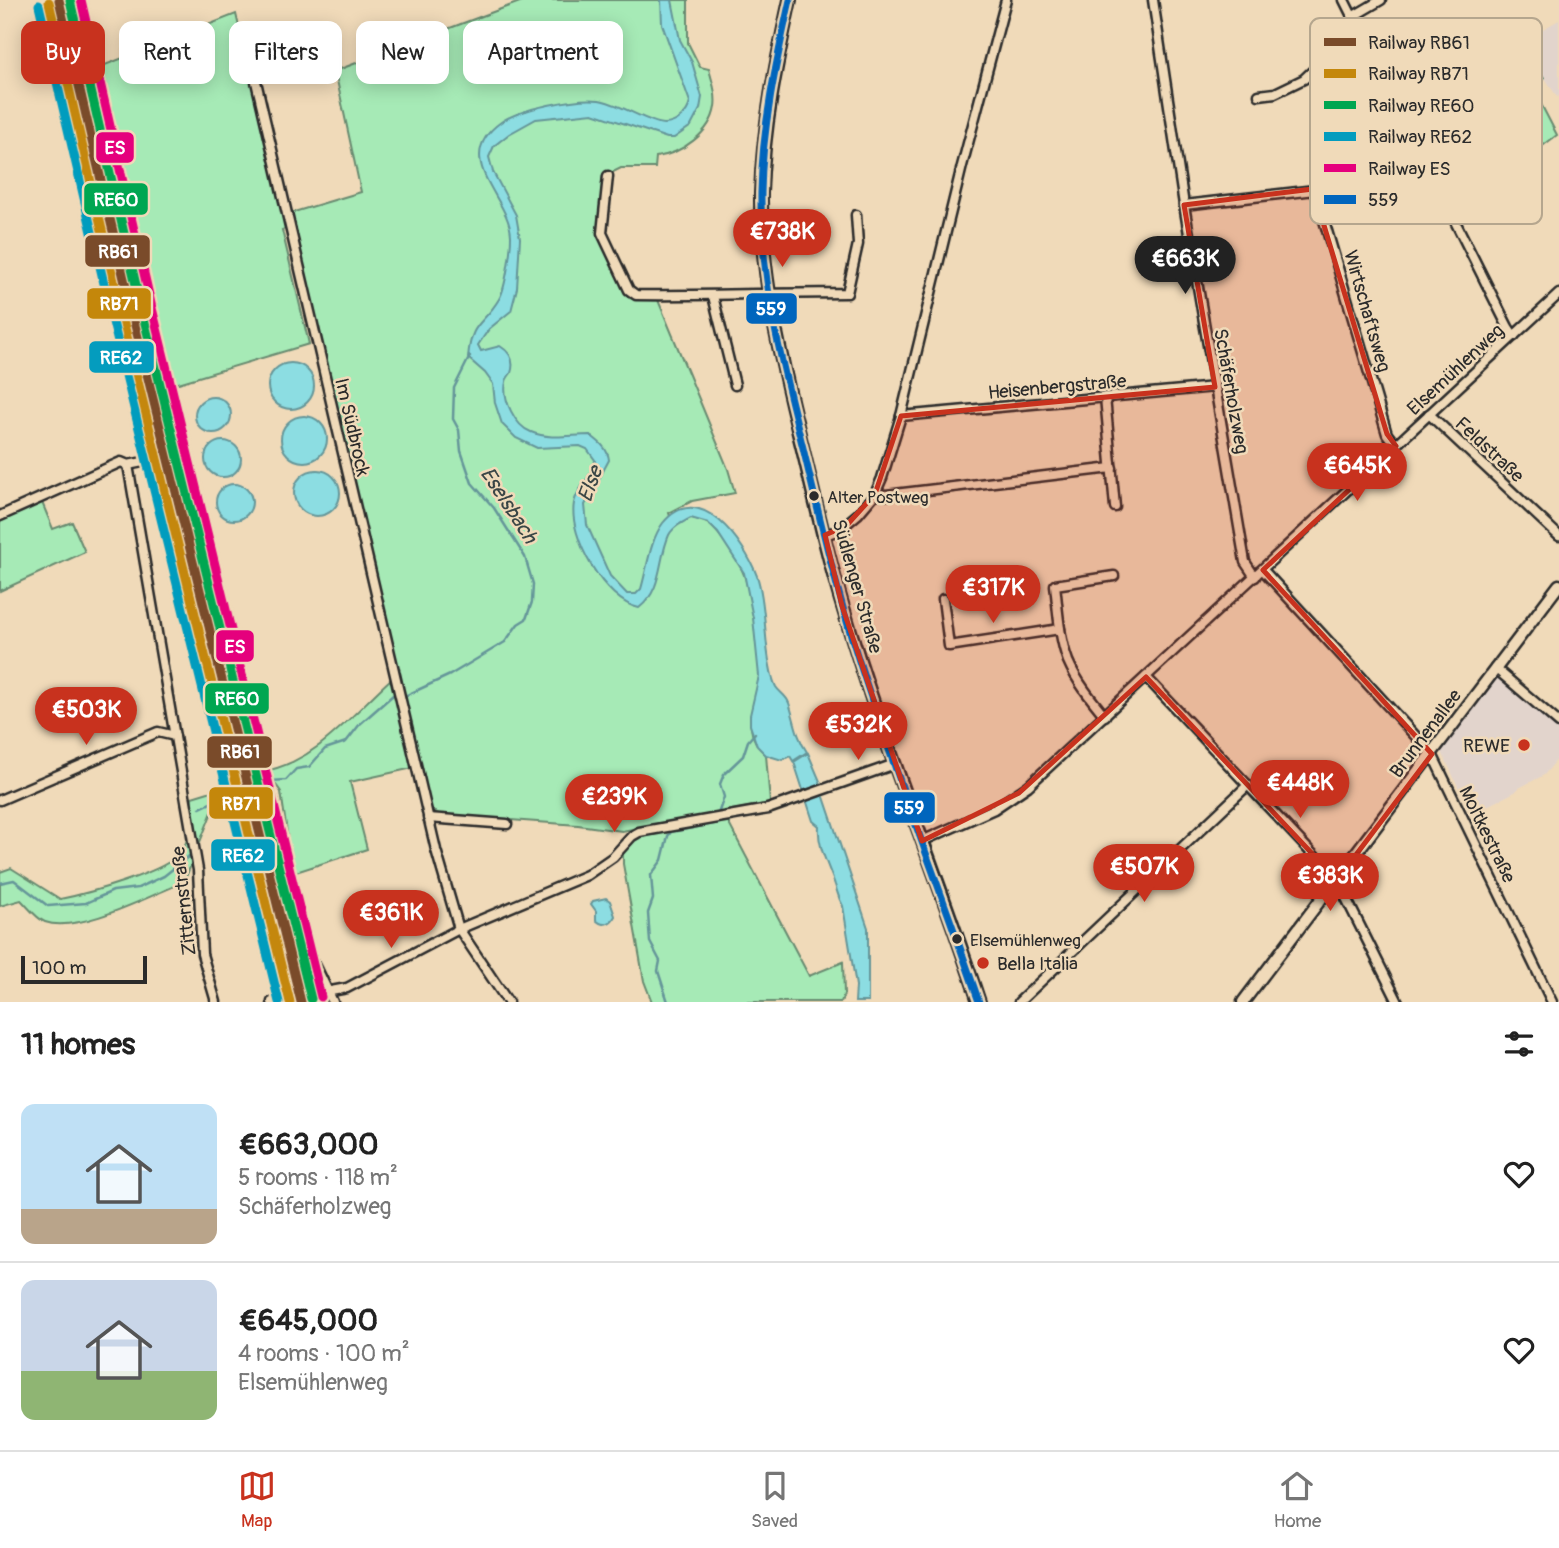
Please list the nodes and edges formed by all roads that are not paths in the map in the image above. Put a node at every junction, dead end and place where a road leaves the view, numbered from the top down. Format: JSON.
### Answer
{"nodes":[{"id":1,"x":790,"y":0,"type":"edge"},
{"id":2,"x":1006,"y":0,"type":"edge"},
{"id":3,"x":1153,"y":0,"type":"edge"},
{"id":4,"x":1344,"y":0,"type":"edge"},
{"id":5,"x":1381,"y":0,"type":"edge"},
{"id":6,"x":1352,"y":17,"type":"joint"},
{"id":7,"x":1310,"y":73,"type":"edge"},
{"id":8,"x":257,"y":84,"type":"edge"},
{"id":9,"x":1259,"y":95,"type":"dead end"},
{"id":10,"x":608,"y":176,"type":"dead end"},
{"id":11,"x":1310,"y":191,"type":"edge"},
{"id":12,"x":1184,"y":205,"type":"junction"},
{"id":13,"x":856,"y":215,"type":"dead end"},
{"id":14,"x":1325,"y":224,"type":"edge"},
{"id":15,"x":1456,"y":224,"type":"edge"},
{"id":16,"x":769,"y":293,"type":"junction"},
{"id":17,"x":1559,"y":294,"type":"edge"},
{"id":18,"x":713,"y":296,"type":"junction"},
{"id":19,"x":1514,"y":336,"type":"junction"},
{"id":20,"x":735,"y":385,"type":"dead end"},
{"id":21,"x":1215,"y":387,"type":"junction"},
{"id":22,"x":1105,"y":397,"type":"junction"},
{"id":23,"x":1429,"y":414,"type":"junction"},
{"id":24,"x":901,"y":416,"type":"junction"},
{"id":25,"x":1396,"y":446,"type":"junction"},
{"id":26,"x":143,"y":462,"type":"dead end"},
{"id":27,"x":128,"y":465,"type":"junction"},
{"id":28,"x":1112,"y":468,"type":"junction"},
{"id":29,"x":875,"y":494,"type":"junction"},
{"id":30,"x":1115,"y":507,"type":"dead end"},
{"id":31,"x":0,"y":516,"type":"edge"},
{"id":32,"x":825,"y":535,"type":"junction"},
{"id":33,"x":1559,"y":536,"type":"edge"},
{"id":34,"x":1263,"y":570,"type":"junction"},
{"id":35,"x":1114,"y":576,"type":"dead end"},
{"id":36,"x":1255,"y":577,"type":"junction"},
{"id":37,"x":1559,"y":585,"type":"edge"},
{"id":38,"x":943,"y":599,"type":"dead end"},
{"id":39,"x":1060,"y":629,"type":"junction"},
{"id":40,"x":1495,"y":668,"type":"junction"},
{"id":41,"x":1146,"y":677,"type":"junction"},
{"id":42,"x":1105,"y":716,"type":"junction"},
{"id":43,"x":1559,"y":723,"type":"edge"},
{"id":44,"x":175,"y":736,"type":"junction"},
{"id":45,"x":1432,"y":754,"type":"junction"},
{"id":46,"x":895,"y":764,"type":"junction"},
{"id":47,"x":262,"y":772,"type":"dead end"},
{"id":48,"x":1248,"y":785,"type":"junction"},
{"id":49,"x":0,"y":800,"type":"edge"},
{"id":50,"x":428,"y":818,"type":"junction"},
{"id":51,"x":507,"y":824,"type":"dead end"},
{"id":52,"x":922,"y":841,"type":"junction"},
{"id":53,"x":1337,"y":880,"type":"junction"},
{"id":54,"x":459,"y":929,"type":"junction"},
{"id":55,"x":329,"y":991,"type":"junction"},
{"id":56,"x":279,"y":1001,"type":"edge"},
{"id":57,"x":216,"y":1002,"type":"edge"},
{"id":58,"x":333,"y":1002,"type":"edge"},
{"id":59,"x":508,"y":1002,"type":"edge"},
{"id":60,"x":979,"y":1002,"type":"edge"},
{"id":61,"x":1019,"y":1002,"type":"edge"},
{"id":62,"x":1243,"y":1002,"type":"edge"},
{"id":63,"x":1398,"y":1002,"type":"edge"},
{"id":64,"x":1552,"y":1002,"type":"edge"}],
"edges":[{"from":1,"to":16,"type":"main road","name":"Südlenger Straße"},
{"from":2,"to":24,"type":"street"},
{"from":3,"to":12,"type":"street","name":"Schäferholzweg"},
{"from":4,"to":6,"type":"street"},
{"from":5,"to":6,"type":"street"},
{"from":7,"to":9,"type":"street"},
{"from":8,"to":50,"type":"street","name":"Im Südbrock"},
{"from":10,"to":18,"type":"street"},
{"from":11,"to":12,"type":"street","name":"Wirtschaftsweg"},
{"from":12,"to":21,"type":"street","name":"Schäferholzweg"},
{"from":13,"to":16,"type":"street"},
{"from":14,"to":25,"type":"street","name":"Wirtschaftsweg"},
{"from":15,"to":19,"type":"street"},
{"from":16,"to":18,"type":"street"},
{"from":16,"to":32,"type":"main road","name":"Südlenger Straße"},
{"from":17,"to":19,"type":"street","name":"Elsemühlenweg"},
{"from":18,"to":20,"type":"street"},
{"from":19,"to":23,"type":"street","name":"Elsemühlenweg"},
{"from":21,"to":22,"type":"street","name":"Heisenbergstraße"},
{"from":21,"to":36,"type":"street","name":"Schäferholzweg"},
{"from":22,"to":24,"type":"street","name":"Heisenbergstraße"},
{"from":22,"to":28,"type":"street"},
{"from":23,"to":25,"type":"street","name":"Elsemühlenweg"},
{"from":23,"to":33,"type":"street","name":"Feldstraße"},
{"from":24,"to":29,"type":"street"},
{"from":25,"to":34,"type":"street","name":"Elsemühlenweg"},
{"from":26,"to":27,"type":"street"},
{"from":27,"to":31,"type":"street"},
{"from":27,"to":44,"type":"street","name":"Zitternstraße"},
{"from":28,"to":29,"type":"street"},
{"from":28,"to":30,"type":"street"},
{"from":29,"to":32,"type":"street"},
{"from":32,"to":46,"type":"main road","name":"Südlenger Straße"},
{"from":34,"to":36,"type":"street","name":"Elsemühlenweg"},
{"from":34,"to":45,"type":"street","name":"Moltkestraße"},
{"from":35,"to":39,"type":"street"},
{"from":36,"to":41,"type":"street","name":"Elsemühlenweg"},
{"from":37,"to":40,"type":"street","name":"Brunnenallee"},
{"from":38,"to":39,"type":"street"},
{"from":39,"to":42,"type":"street"},
{"from":40,"to":43,"type":"street"},
{"from":40,"to":45,"type":"street","name":"Brunnenallee"},
{"from":41,"to":42,"type":"street","name":"Elsemühlenweg"},
{"from":41,"to":48,"type":"street"},
{"from":42,"to":52,"type":"street","name":"Elsemühlenweg"},
{"from":44,"to":49,"type":"street"},
{"from":44,"to":57,"type":"street","name":"Zitternstraße"},
{"from":45,"to":53,"type":"street","name":"Brunnenallee"},
{"from":45,"to":64,"type":"street","name":"Moltkestraße"},
{"from":46,"to":52,"type":"main road","name":"Südlenger Straße"},
{"from":46,"to":54,"type":"street"},
{"from":47,"to":55,"type":"street"},
{"from":48,"to":53,"type":"street"},
{"from":48,"to":61,"type":"street"},
{"from":50,"to":51,"type":"street"},
{"from":50,"to":54,"type":"street","name":"Im Südbrock"},
{"from":52,"to":60,"type":"main road","name":"Südlenger Straße"},
{"from":53,"to":62,"type":"street","name":"Brunnenallee"},
{"from":53,"to":63,"type":"street"},
{"from":54,"to":55,"type":"street"},
{"from":54,"to":59,"type":"street","name":"Im Südbrock"},
{"from":55,"to":56,"type":"street"},
{"from":55,"to":58,"type":"street"}]}
